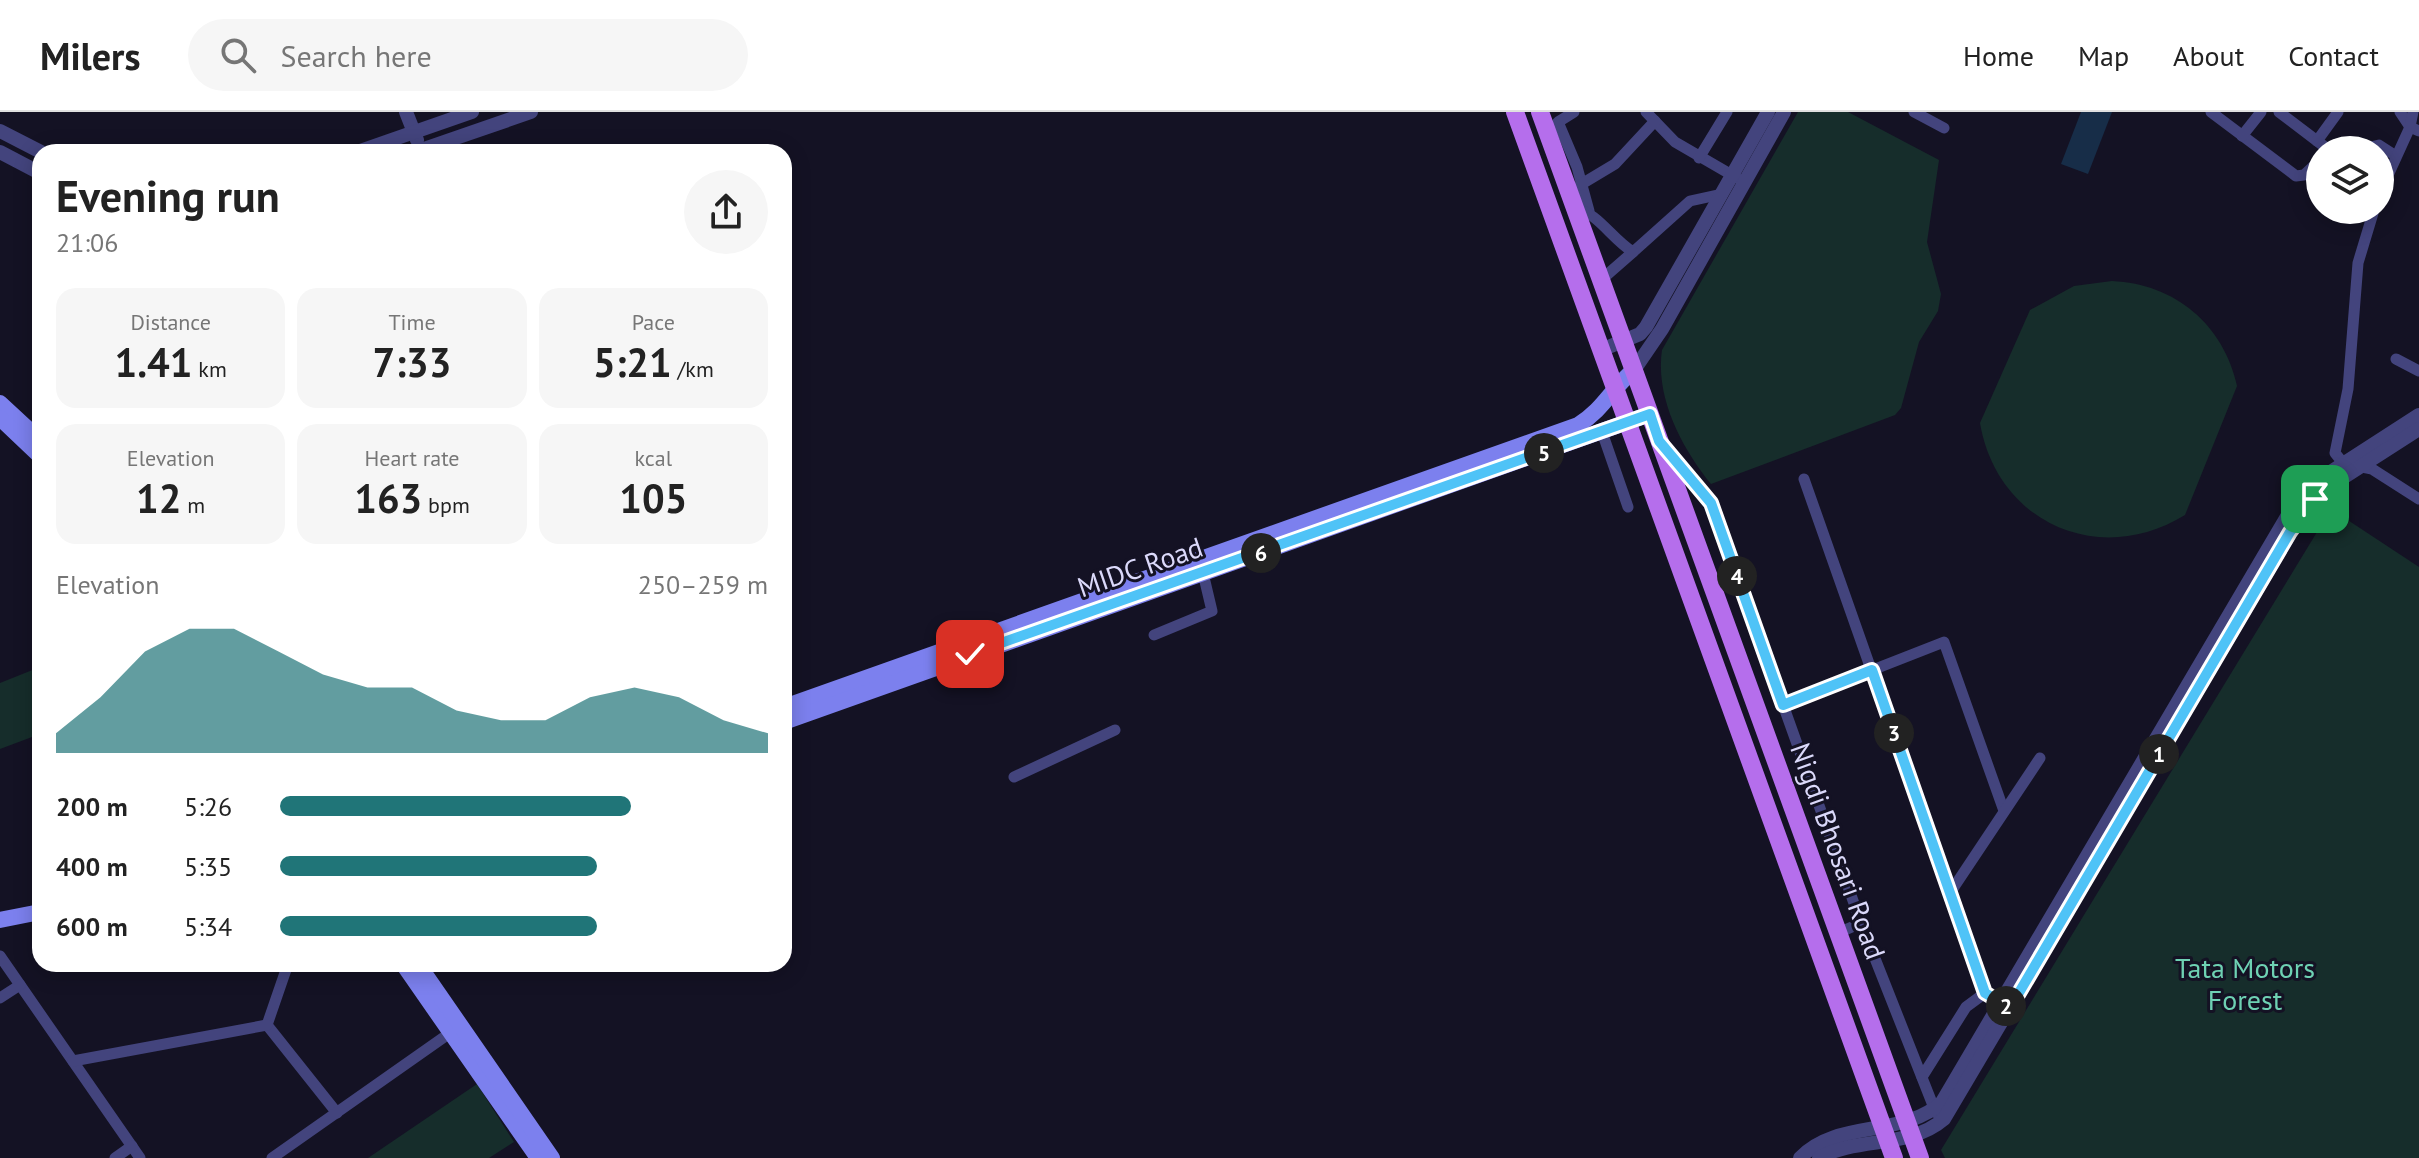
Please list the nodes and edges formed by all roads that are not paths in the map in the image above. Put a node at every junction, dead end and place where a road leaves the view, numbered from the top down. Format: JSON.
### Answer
{"nodes":[{"id":1,"x":406,"y":112,"type":"edge"},
{"id":2,"x":423,"y":112,"type":"edge"},
{"id":3,"x":472,"y":112,"type":"edge"},
{"id":4,"x":531,"y":112,"type":"edge"},
{"id":5,"x":1515,"y":112,"type":"edge"},
{"id":6,"x":1540,"y":112,"type":"edge"},
{"id":7,"x":1574,"y":112,"type":"edge"},
{"id":8,"x":1727,"y":112,"type":"edge"},
{"id":9,"x":1768,"y":112,"type":"edge"},
{"id":10,"x":1784,"y":112,"type":"edge"},
{"id":11,"x":1914,"y":112,"type":"edge"},
{"id":12,"x":2211,"y":112,"type":"edge"},
{"id":13,"x":2261,"y":112,"type":"edge"},
{"id":14,"x":2279,"y":112,"type":"edge"},
{"id":15,"x":2400,"y":112,"type":"edge"},
{"id":16,"x":2413,"y":112,"type":"edge"},
{"id":17,"x":2336,"y":113,"type":"edge"},
{"id":18,"x":1650,"y":117,"type":"edge"},
{"id":19,"x":1944,"y":128,"type":"dead end"},
{"id":20,"x":2414,"y":129,"type":"edge"},
{"id":21,"x":421,"y":130,"type":"junction"},
{"id":22,"x":0,"y":131,"type":"edge"},
{"id":23,"x":2242,"y":136,"type":"junction"},
{"id":24,"x":2310,"y":136,"type":"edge"},
{"id":25,"x":2320,"y":136,"type":"edge"},
{"id":26,"x":380,"y":144,"type":"edge"},
{"id":27,"x":420,"y":144,"type":"edge"},
{"id":28,"x":433,"y":144,"type":"edge"},
{"id":29,"x":447,"y":144,"type":"edge"},
{"id":30,"x":32,"y":147,"type":"edge"},
{"id":31,"x":0,"y":152,"type":"edge"},
{"id":32,"x":2396,"y":156,"type":"joint"},
{"id":33,"x":1699,"y":158,"type":"junction"},
{"id":34,"x":2394,"y":161,"type":"edge"},
{"id":35,"x":32,"y":169,"type":"edge"},
{"id":36,"x":2306,"y":173,"type":"edge"},
{"id":37,"x":1739,"y":179,"type":"junction"},
{"id":38,"x":1580,"y":185,"type":"junction"},
{"id":39,"x":1722,"y":194,"type":"junction"},
{"id":40,"x":1582,"y":209,"type":"junction"},
{"id":41,"x":2370,"y":224,"type":"edge"},
{"id":42,"x":1633,"y":252,"type":"junction"},
{"id":43,"x":1601,"y":280,"type":"junction"},
{"id":44,"x":1624,"y":342,"type":"junction"},
{"id":45,"x":1601,"y":350,"type":"junction"},
{"id":46,"x":2396,"y":359,"type":"dead end"},
{"id":47,"x":1634,"y":370,"type":"junction"},
{"id":48,"x":2419,"y":371,"type":"edge"},
{"id":49,"x":1615,"y":386,"type":"junction"},
{"id":50,"x":0,"y":403,"type":"edge"},
{"id":51,"x":1650,"y":414,"type":"junction"},
{"id":52,"x":2419,"y":415,"type":"edge"},
{"id":53,"x":0,"y":418,"type":"edge"},
{"id":54,"x":1627,"y":422,"type":"junction"},
{"id":55,"x":2419,"y":429,"type":"edge"},
{"id":56,"x":1602,"y":432,"type":"junction"},
{"id":57,"x":32,"y":433,"type":"edge"},
{"id":58,"x":1659,"y":441,"type":"junction"},
{"id":59,"x":32,"y":448,"type":"edge"},
{"id":60,"x":2351,"y":465,"type":"junction"},
{"id":61,"x":1804,"y":479,"type":"dead end"},
{"id":62,"x":2419,"y":499,"type":"edge"},
{"id":63,"x":1628,"y":507,"type":"dead end"},
{"id":64,"x":1203,"y":573,"type":"junction"},
{"id":65,"x":1119,"y":594,"type":"junction"},
{"id":66,"x":1154,"y":635,"type":"dead end"},
{"id":67,"x":1872,"y":670,"type":"junction"},
{"id":68,"x":792,"y":704,"type":"edge"},
{"id":69,"x":1783,"y":705,"type":"junction"},
{"id":70,"x":792,"y":719,"type":"edge"},
{"id":71,"x":1115,"y":730,"type":"dead end"},
{"id":72,"x":2040,"y":758,"type":"dead end"},
{"id":73,"x":1014,"y":777,"type":"dead end"},
{"id":74,"x":2004,"y":811,"type":"junction"},
{"id":75,"x":1950,"y":893,"type":"junction"},
{"id":76,"x":32,"y":914,"type":"edge"},
{"id":77,"x":0,"y":920,"type":"edge"},
{"id":78,"x":1861,"y":923,"type":"junction"},
{"id":79,"x":32,"y":925,"type":"edge"},
{"id":80,"x":0,"y":931,"type":"edge"},
{"id":81,"x":1838,"y":933,"type":"junction"},
{"id":82,"x":0,"y":956,"type":"edge"},
{"id":83,"x":285,"y":972,"type":"edge"},
{"id":84,"x":410,"y":972,"type":"edge"},
{"id":85,"x":423,"y":972,"type":"edge"},
{"id":86,"x":20,"y":985,"type":"junction"},
{"id":87,"x":1985,"y":993,"type":"junction"},
{"id":88,"x":0,"y":998,"type":"edge"},
{"id":89,"x":2005,"y":1005,"type":"junction"},
{"id":90,"x":267,"y":1025,"type":"junction"},
{"id":91,"x":456,"y":1029,"type":"junction"},
{"id":92,"x":73,"y":1061,"type":"junction"},
{"id":93,"x":1922,"y":1077,"type":"junction"},
{"id":94,"x":337,"y":1113,"type":"junction"},
{"id":95,"x":1937,"y":1116,"type":"junction"},
{"id":96,"x":1909,"y":1128,"type":"junction"},
{"id":97,"x":1887,"y":1141,"type":"edge"},
{"id":98,"x":132,"y":1146,"type":"junction"},
{"id":99,"x":115,"y":1158,"type":"edge"},
{"id":100,"x":140,"y":1158,"type":"edge"},
{"id":101,"x":272,"y":1158,"type":"edge"},
{"id":102,"x":538,"y":1158,"type":"edge"},
{"id":103,"x":552,"y":1158,"type":"edge"},
{"id":104,"x":1800,"y":1158,"type":"edge"},
{"id":105,"x":1819,"y":1158,"type":"edge"},
{"id":106,"x":1920,"y":1158,"type":"edge"}],
"edges":[{"from":1,"to":21,"type":"street"},
{"from":2,"to":21,"type":"street"},
{"from":3,"to":21,"type":"street"},
{"from":4,"to":29,"type":"street"},
{"from":5,"to":45,"type":"main road","name":"Nigdi Bhosari Road"},
{"from":6,"to":40,"type":"main road","name":"Nigdi Bhosari Road"},
{"from":7,"to":38,"type":"street"},
{"from":8,"to":33,"type":"street"},
{"from":9,"to":37,"type":"street"},
{"from":10,"to":37,"type":"street"},
{"from":11,"to":19,"type":"street"},
{"from":12,"to":23,"type":"street"},
{"from":13,"to":23,"type":"street"},
{"from":14,"to":24,"type":"street"},
{"from":15,"to":20,"type":"street"},
{"from":16,"to":20,"type":"street"},
{"from":17,"to":25,"type":"street"},
{"from":18,"to":33,"type":"street"},
{"from":18,"to":38,"type":"street"},
{"from":20,"to":32,"type":"street"},
{"from":21,"to":26,"type":"street"},
{"from":21,"to":27,"type":"street"},
{"from":21,"to":28,"type":"street"},
{"from":22,"to":30,"type":"street"},
{"from":23,"to":36,"type":"street"},
{"from":31,"to":35,"type":"street"},
{"from":32,"to":34,"type":"street"},
{"from":33,"to":37,"type":"street"},
{"from":37,"to":39,"type":"street"},
{"from":37,"to":47,"type":"street"},
{"from":38,"to":40,"type":"street"},
{"from":39,"to":42,"type":"street"},
{"from":39,"to":44,"type":"street"},
{"from":40,"to":42,"type":"street"},
{"from":40,"to":43,"type":"main road","name":"Nigdi Bhosari Road"},
{"from":41,"to":60,"type":"street"},
{"from":42,"to":43,"type":"street"},
{"from":43,"to":44,"type":"main road","name":"Nigdi Bhosari Road"},
{"from":44,"to":45,"type":"street"},
{"from":44,"to":47,"type":"main road","name":"Nigdi Bhosari Road"},
{"from":45,"to":49,"type":"main road","name":"Nigdi Bhosari Road"},
{"from":46,"to":48,"type":"street"},
{"from":47,"to":49,"type":"main road"},
{"from":47,"to":51,"type":"main road","name":"Nigdi Bhosari Road"},
{"from":49,"to":54,"type":"main road","name":"Nigdi Bhosari Road"},
{"from":49,"to":65,"type":"main road"},
{"from":50,"to":57,"type":"main road"},
{"from":51,"to":54,"type":"main road","name":"MIDC Road"},
{"from":51,"to":58,"type":"main road","name":"Nigdi Bhosari Road"},
{"from":52,"to":60,"type":"street"},
{"from":53,"to":59,"type":"main road"},
{"from":54,"to":56,"type":"main road","name":"MIDC Road"},
{"from":54,"to":97,"type":"main road","name":"Nigdi Bhosari Road"},
{"from":55,"to":60,"type":"street"},
{"from":56,"to":63,"type":"street"},
{"from":56,"to":64,"type":"main road","name":"MIDC Road"},
{"from":58,"to":69,"type":"street"},
{"from":58,"to":81,"type":"main road","name":"Nigdi Bhosari Road"},
{"from":60,"to":62,"type":"street"},
{"from":60,"to":89,"type":"street"},
{"from":61,"to":67,"type":"street"},
{"from":64,"to":65,"type":"main road","name":"MIDC Road"},
{"from":64,"to":66,"type":"street"},
{"from":65,"to":68,"type":"main road"},
{"from":65,"to":70,"type":"main road","name":"MIDC Road"},
{"from":67,"to":69,"type":"street"},
{"from":67,"to":74,"type":"street"},
{"from":67,"to":75,"type":"street"},
{"from":69,"to":78,"type":"street"},
{"from":71,"to":73,"type":"street"},
{"from":72,"to":74,"type":"street"},
{"from":74,"to":75,"type":"street"},
{"from":75,"to":87,"type":"street"},
{"from":76,"to":77,"type":"main road"},
{"from":78,"to":81,"type":"street"},
{"from":78,"to":93,"type":"street"},
{"from":79,"to":80,"type":"main road"},
{"from":81,"to":96,"type":"main road","name":"Nigdi Bhosari Road"},
{"from":82,"to":86,"type":"street"},
{"from":83,"to":90,"type":"street"},
{"from":84,"to":91,"type":"main road"},
{"from":85,"to":91,"type":"main road"},
{"from":86,"to":88,"type":"street"},
{"from":86,"to":92,"type":"street"},
{"from":87,"to":89,"type":"street"},
{"from":87,"to":93,"type":"street"},
{"from":89,"to":95,"type":"street"},
{"from":90,"to":92,"type":"street"},
{"from":90,"to":94,"type":"street"},
{"from":91,"to":94,"type":"street"},
{"from":91,"to":102,"type":"main road"},
{"from":91,"to":103,"type":"main road"},
{"from":92,"to":98,"type":"street"},
{"from":93,"to":95,"type":"street"},
{"from":94,"to":101,"type":"street"},
{"from":95,"to":96,"type":"street"},
{"from":96,"to":97,"type":"street"},
{"from":96,"to":106,"type":"main road","name":"Nigdi Bhosari Road"},
{"from":97,"to":104,"type":"street"},
{"from":97,"to":105,"type":"street"},
{"from":98,"to":99,"type":"street"},
{"from":98,"to":100,"type":"street"}]}
